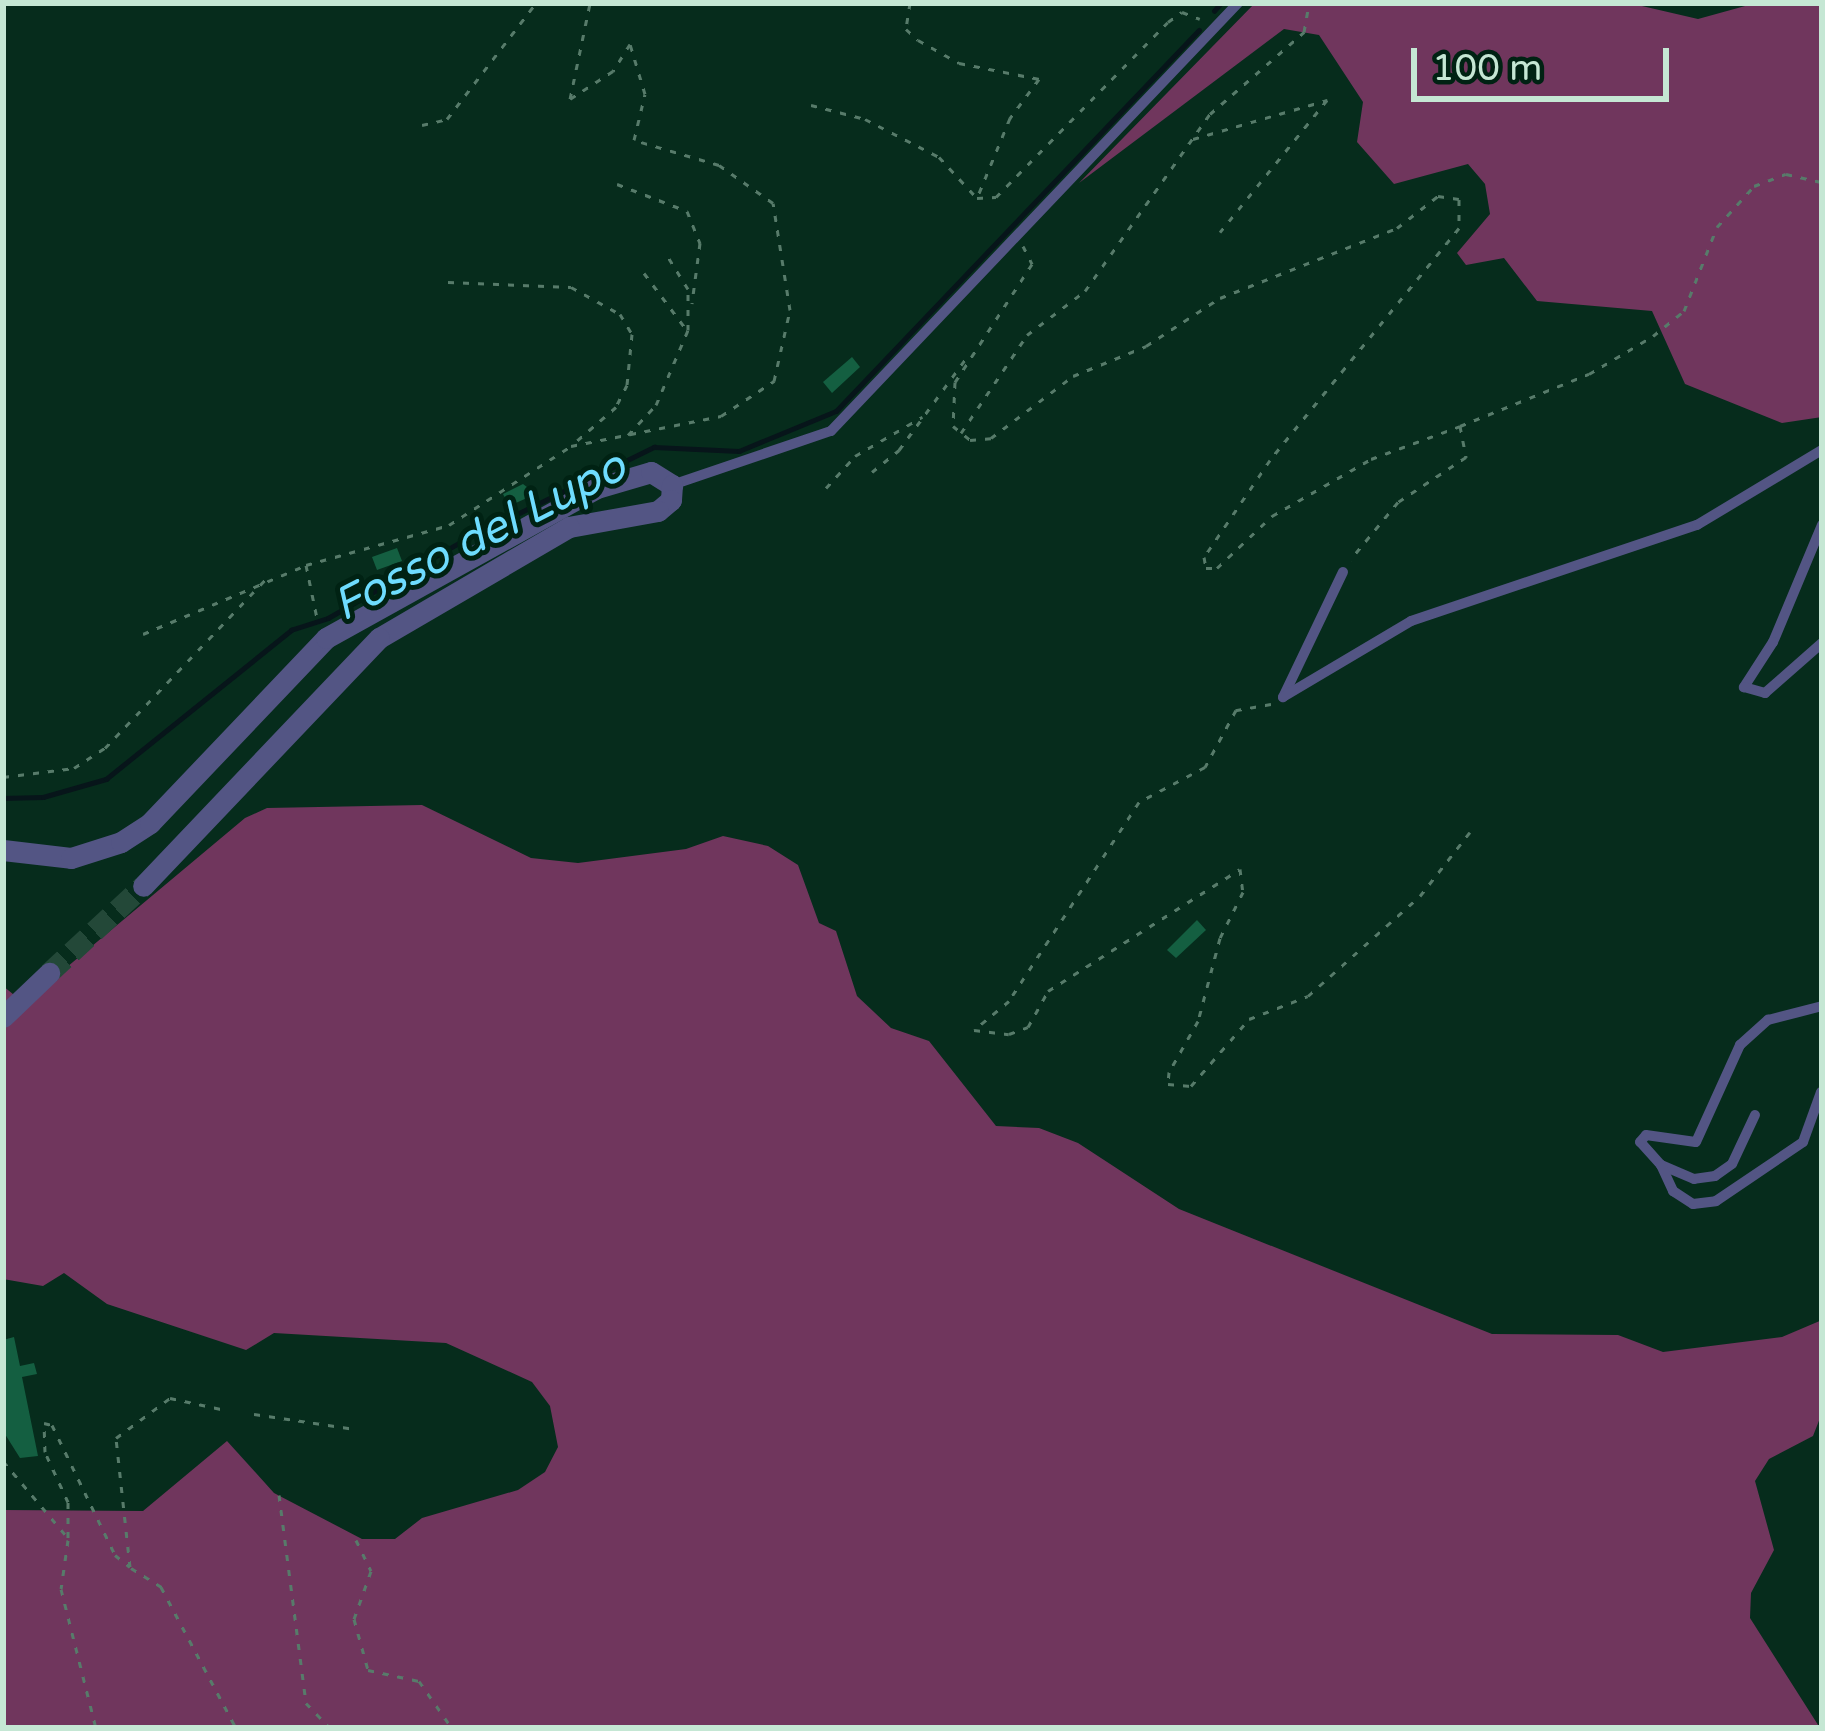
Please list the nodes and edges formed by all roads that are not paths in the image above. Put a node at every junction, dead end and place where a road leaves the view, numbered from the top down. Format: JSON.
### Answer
{"nodes":[{"id":1,"x":1238,"y":3,"type":"edge"},
{"id":2,"x":1822,"y":450,"type":"edge"},
{"id":3,"x":672,"y":485,"type":"junction"},
{"id":4,"x":1822,"y":525,"type":"edge"},
{"id":5,"x":1343,"y":572,"type":"road end"},
{"id":6,"x":1822,"y":643,"type":"edge"},
{"id":7,"x":9,"y":854,"type":"edge"},
{"id":8,"x":143,"y":886,"type":"tunnel mouth"},
{"id":9,"x":50,"y":974,"type":"tunnel mouth"},
{"id":10,"x":1822,"y":1006,"type":"edge"},
{"id":11,"x":3,"y":1017,"type":"edge"},
{"id":12,"x":1821,"y":1092,"type":"edge"},
{"id":13,"x":1755,"y":1115,"type":"dead end"},
{"id":14,"x":1661,"y":1165,"type":"junction"}],
"edges":[{"from":1,"to":3,"type":"lane"},
{"from":2,"to":5,"type":"lane"},
{"from":3,"to":7,"type":"street"},
{"from":3,"to":8,"type":"street"},
{"from":4,"to":6,"type":"lane"},
{"from":9,"to":11,"type":"street"},
{"from":10,"to":14,"type":"lane"},
{"from":12,"to":14,"type":"lane"},
{"from":13,"to":14,"type":"lane"}]}
